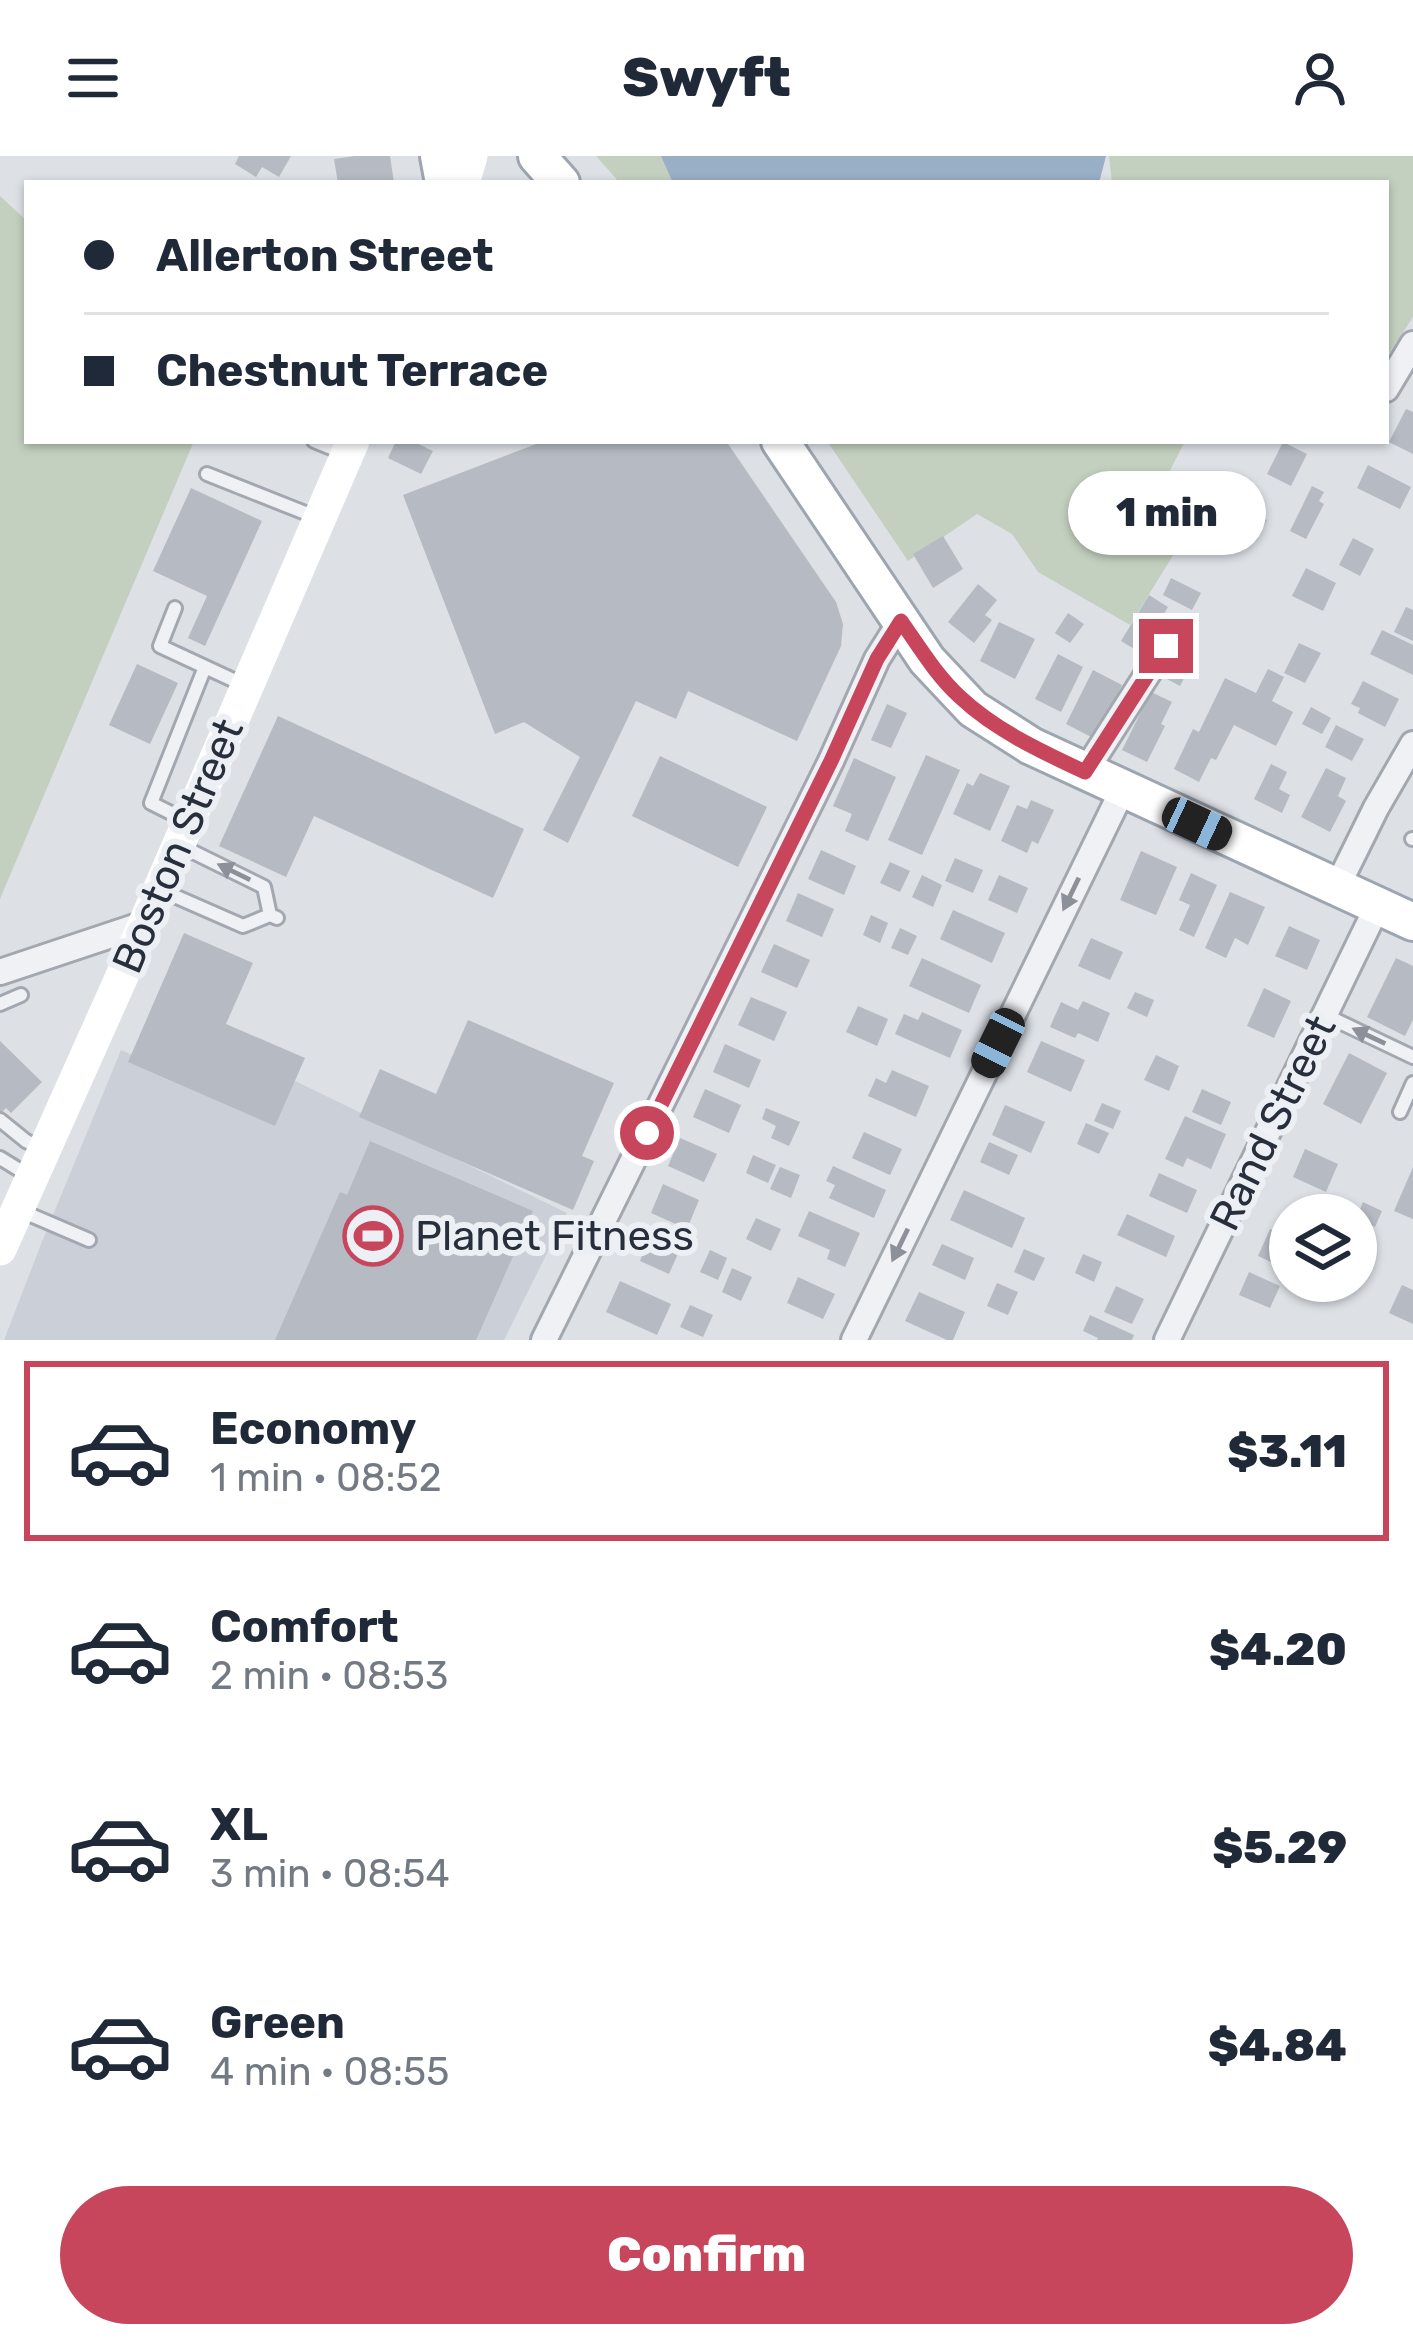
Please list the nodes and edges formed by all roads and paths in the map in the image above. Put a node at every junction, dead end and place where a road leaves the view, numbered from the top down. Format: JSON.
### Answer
{"nodes":[{"id":1,"x":537,"y":156,"type":"edge"},
{"id":2,"x":558,"y":180,"type":"edge"},
{"id":3,"x":1413,"y":344,"type":"edge"},
{"id":4,"x":1389,"y":384,"type":"edge"},
{"id":5,"x":783,"y":444,"type":"edge"},
{"id":6,"x":350,"y":448,"type":"edge"},
{"id":7,"x":208,"y":474,"type":"dead end"},
{"id":8,"x":320,"y":518,"type":"junction"},
{"id":9,"x":175,"y":608,"type":"dead end"},
{"id":10,"x":901,"y":621,"type":"junction"},
{"id":11,"x":1166,"y":646,"type":"dead end"},
{"id":12,"x":205,"y":667,"type":"junction"},
{"id":13,"x":247,"y":686,"type":"junction"},
{"id":14,"x":1413,"y":744,"type":"edge"},
{"id":15,"x":1085,"y":772,"type":"junction"},
{"id":16,"x":1123,"y":789,"type":"junction"},
{"id":17,"x":183,"y":833,"type":"junction"},
{"id":18,"x":1337,"y":886,"type":"junction"},
{"id":19,"x":159,"y":890,"type":"junction"},
{"id":20,"x":1378,"y":905,"type":"junction"},
{"id":21,"x":1413,"y":922,"type":"edge"},
{"id":22,"x":144,"y":924,"type":"junction"},
{"id":23,"x":0,"y":972,"type":"edge"},
{"id":24,"x":21,"y":995,"type":"dead end"},
{"id":25,"x":0,"y":1004,"type":"edge"},
{"id":26,"x":1325,"y":1015,"type":"junction"},
{"id":27,"x":1413,"y":1057,"type":"edge"},
{"id":28,"x":1413,"y":1084,"type":"edge"},
{"id":29,"x":1400,"y":1112,"type":"dead end"},
{"id":30,"x":0,"y":1120,"type":"edge"},
{"id":31,"x":0,"y":1157,"type":"edge"},
{"id":32,"x":38,"y":1164,"type":"junction"},
{"id":33,"x":18,"y":1209,"type":"junction"},
{"id":34,"x":89,"y":1240,"type":"dead end"},
{"id":35,"x":0,"y":1249,"type":"edge"},
{"id":36,"x":544,"y":1340,"type":"edge"},
{"id":37,"x":854,"y":1340,"type":"edge"},
{"id":38,"x":1167,"y":1340,"type":"edge"}],
"edges":[{"from":1,"to":2,"type":"main road"},
{"from":3,"to":4,"type":"street"},
{"from":5,"to":10,"type":"main road"},
{"from":6,"to":8,"type":"main road","name":"Boston Street"},
{"from":7,"to":8,"type":"lane"},
{"from":8,"to":13,"type":"main road","name":"Boston Street"},
{"from":9,"to":12,"type":"lane"},
{"from":10,"to":15,"type":"main road"},
{"from":10,"to":36,"type":"street"},
{"from":11,"to":15,"type":"street"},
{"from":12,"to":13,"type":"lane"},
{"from":12,"to":17,"type":"lane"},
{"from":13,"to":17,"type":"main road","name":"Boston Street"},
{"from":14,"to":18,"type":"street"},
{"from":15,"to":16,"type":"main road"},
{"from":16,"to":18,"type":"main road"},
{"from":16,"to":37,"type":"street","one_way":true},
{"from":17,"to":19,"type":"main road","name":"Boston Street"},
{"from":19,"to":17,"type":"lane","one_way":true},
{"from":18,"to":20,"type":"main road"},
{"from":19,"to":22,"type":"main road","name":"Boston Street"},
{"from":20,"to":21,"type":"main road"},
{"from":20,"to":26,"type":"street","name":"Rand Street"},
{"from":22,"to":23,"type":"street"},
{"from":22,"to":32,"type":"main road","name":"Boston Street"},
{"from":24,"to":25,"type":"lane"},
{"from":27,"to":26,"type":"lane","one_way":true},
{"from":26,"to":38,"type":"street","name":"Rand Street"},
{"from":28,"to":29,"type":"lane"},
{"from":30,"to":32,"type":"lane"},
{"from":31,"to":32,"type":"lane"},
{"from":32,"to":33,"type":"main road","name":"Boston Street"},
{"from":33,"to":34,"type":"lane"},
{"from":33,"to":35,"type":"main road","name":"Boston Street"}]}
